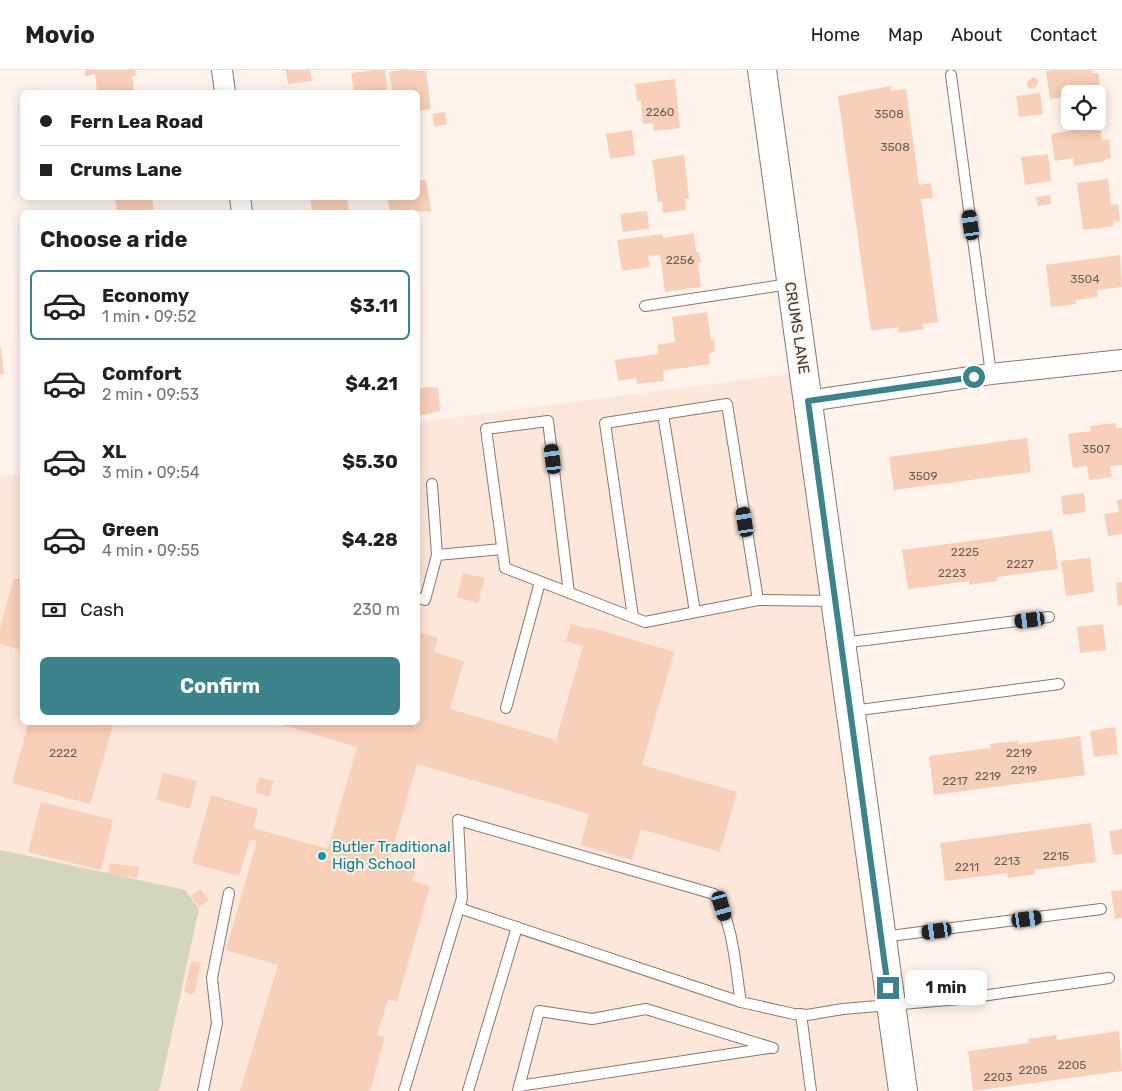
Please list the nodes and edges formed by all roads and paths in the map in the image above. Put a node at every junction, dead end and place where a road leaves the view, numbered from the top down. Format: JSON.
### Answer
{"nodes":[{"id":1,"x":222,"y":70,"type":"edge"},
{"id":2,"x":762,"y":70,"type":"edge"},
{"id":3,"x":951,"y":75,"type":"dead end"},
{"id":4,"x":225,"y":90,"type":"edge"},
{"id":5,"x":790,"y":284,"type":"junction"},
{"id":6,"x":645,"y":306,"type":"dead end"},
{"id":7,"x":1122,"y":360,"type":"edge"},
{"id":8,"x":991,"y":374,"type":"junction"},
{"id":9,"x":808,"y":401,"type":"junction"},
{"id":10,"x":663,"y":414,"type":"junction"},
{"id":11,"x":432,"y":484,"type":"dead end"},
{"id":12,"x":502,"y":549,"type":"junction"},
{"id":13,"x":437,"y":555,"type":"junction"},
{"id":14,"x":540,"y":582,"type":"junction"},
{"id":15,"x":569,"y":593,"type":"junction"},
{"id":16,"x":420,"y":599,"type":"edge"},
{"id":17,"x":758,"y":600,"type":"junction"},
{"id":18,"x":834,"y":601,"type":"junction"},
{"id":19,"x":695,"y":612,"type":"junction"},
{"id":20,"x":633,"y":617,"type":"junction"},
{"id":21,"x":1049,"y":617,"type":"dead end"},
{"id":22,"x":841,"y":643,"type":"junction"},
{"id":23,"x":1059,"y":684,"type":"dead end"},
{"id":24,"x":506,"y":708,"type":"dead end"},
{"id":25,"x":851,"y":711,"type":"junction"},
{"id":26,"x":229,"y":893,"type":"dead end"},
{"id":27,"x":459,"y":908,"type":"junction"},
{"id":28,"x":1101,"y":909,"type":"dead end"},
{"id":29,"x":516,"y":927,"type":"junction"},
{"id":30,"x":881,"y":937,"type":"junction"},
{"id":31,"x":1109,"y":978,"type":"dead end"},
{"id":32,"x":741,"y":1002,"type":"junction"},
{"id":33,"x":891,"y":1006,"type":"junction"},
{"id":34,"x":800,"y":1014,"type":"junction"},
{"id":35,"x":519,"y":1089,"type":"edge"},
{"id":36,"x":203,"y":1091,"type":"edge"},
{"id":37,"x":404,"y":1091,"type":"edge"},
{"id":38,"x":468,"y":1091,"type":"edge"},
{"id":39,"x":811,"y":1091,"type":"edge"},
{"id":40,"x":903,"y":1091,"type":"edge"}],
"edges":[{"from":1,"to":4,"type":"street"},
{"from":2,"to":5,"type":"main road","name":"CRUMS LANE"},
{"from":3,"to":8,"type":"lane"},
{"from":5,"to":6,"type":"lane"},
{"from":5,"to":9,"type":"main road","name":"CRUMS LANE"},
{"from":7,"to":8,"type":"street"},
{"from":8,"to":9,"type":"street"},
{"from":9,"to":18,"type":"main road","name":"CRUMS LANE"},
{"from":10,"to":17,"type":"lane"},
{"from":10,"to":19,"type":"lane"},
{"from":10,"to":20,"type":"lane"},
{"from":11,"to":13,"type":"lane"},
{"from":12,"to":13,"type":"lane"},
{"from":12,"to":14,"type":"lane"},
{"from":12,"to":15,"type":"lane"},
{"from":13,"to":16,"type":"lane"},
{"from":14,"to":15,"type":"lane"},
{"from":14,"to":24,"type":"lane"},
{"from":15,"to":20,"type":"lane"},
{"from":17,"to":18,"type":"lane"},
{"from":17,"to":19,"type":"lane"},
{"from":18,"to":22,"type":"main road","name":"CRUMS LANE"},
{"from":19,"to":20,"type":"lane"},
{"from":21,"to":22,"type":"lane"},
{"from":22,"to":25,"type":"main road","name":"CRUMS LANE"},
{"from":23,"to":25,"type":"lane"},
{"from":25,"to":30,"type":"main road","name":"CRUMS LANE"},
{"from":26,"to":36,"type":"lane"},
{"from":27,"to":29,"type":"lane"},
{"from":27,"to":32,"type":"lane"},
{"from":27,"to":37,"type":"lane"},
{"from":28,"to":30,"type":"lane"},
{"from":29,"to":32,"type":"lane"},
{"from":29,"to":38,"type":"lane"},
{"from":30,"to":33,"type":"main road","name":"CRUMS LANE"},
{"from":31,"to":33,"type":"lane"},
{"from":32,"to":34,"type":"lane"},
{"from":33,"to":34,"type":"lane"},
{"from":33,"to":40,"type":"main road","name":"CRUMS LANE"},
{"from":34,"to":39,"type":"lane"},
{"from":35,"to":35,"type":"lane"}]}
